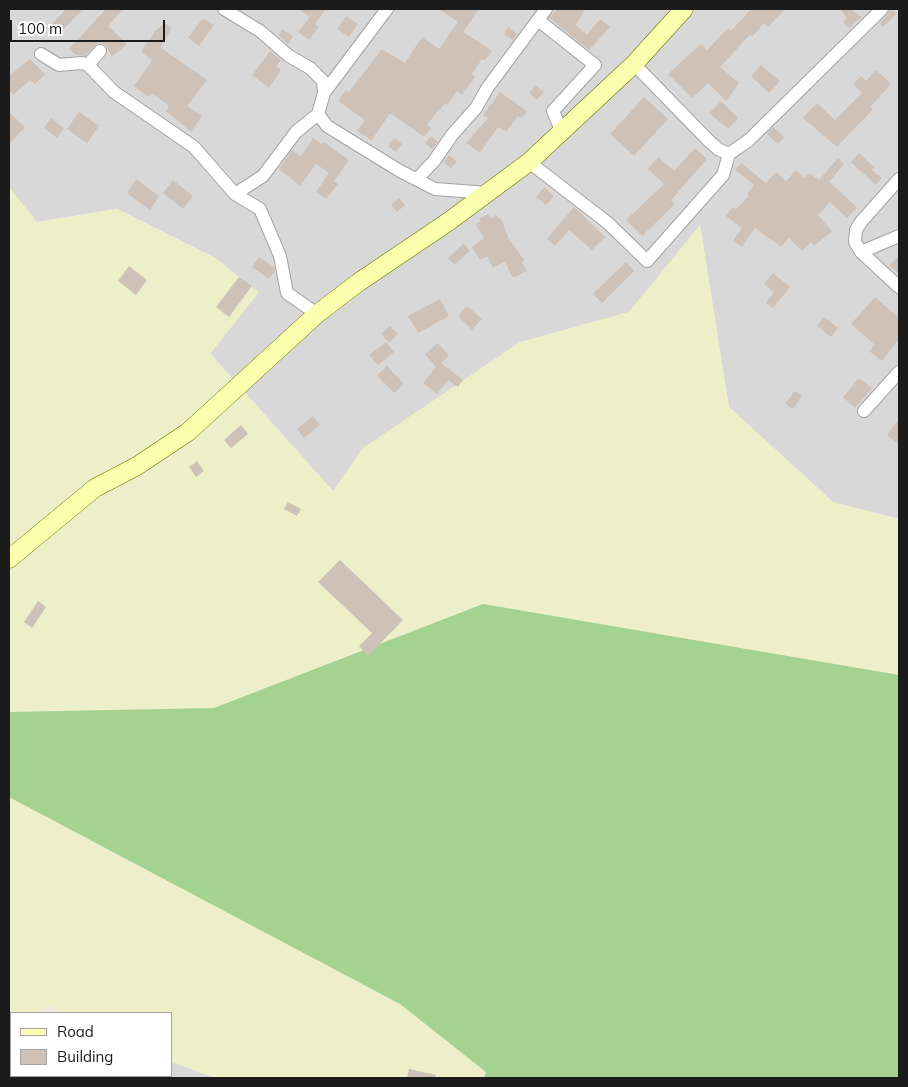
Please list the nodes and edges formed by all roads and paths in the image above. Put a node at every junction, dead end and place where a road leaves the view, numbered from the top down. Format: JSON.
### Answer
{"nodes":[{"id":1,"x":224,"y":9,"type":"edge"},
{"id":2,"x":386,"y":9,"type":"edge"},
{"id":3,"x":546,"y":9,"type":"edge"},
{"id":4,"x":684,"y":9,"type":"edge"},
{"id":5,"x":882,"y":9,"type":"edge"},
{"id":6,"x":538,"y":20,"type":"junction"},
{"id":7,"x":100,"y":50,"type":"dead end"},
{"id":8,"x":41,"y":54,"type":"dead end"},
{"id":9,"x":634,"y":64,"type":"junction"},
{"id":10,"x":88,"y":65,"type":"junction"},
{"id":11,"x":324,"y":93,"type":"junction"},
{"id":12,"x":318,"y":114,"type":"junction"},
{"id":13,"x":561,"y":130,"type":"junction"},
{"id":14,"x":729,"y":154,"type":"junction"},
{"id":15,"x":529,"y":162,"type":"junction"},
{"id":16,"x":427,"y":169,"type":"junction"},
{"id":17,"x":417,"y":179,"type":"junction"},
{"id":18,"x":899,"y":179,"type":"edge"},
{"id":19,"x":431,"y":186,"type":"junction"},
{"id":20,"x":488,"y":193,"type":"junction"},
{"id":21,"x":235,"y":194,"type":"junction"},
{"id":22,"x":899,"y":236,"type":"edge"},
{"id":23,"x":861,"y":252,"type":"junction"},
{"id":24,"x":899,"y":287,"type":"edge"},
{"id":25,"x":317,"y":314,"type":"junction"},
{"id":26,"x":899,"y":372,"type":"edge"},
{"id":27,"x":864,"y":411,"type":"dead end"},
{"id":28,"x":9,"y":559,"type":"edge"}],
"edges":[{"from":1,"to":11,"type":"street"},
{"from":2,"to":11,"type":"street"},
{"from":3,"to":6,"type":"street"},
{"from":4,"to":9,"type":"main road"},
{"from":5,"to":14,"type":"street"},
{"from":6,"to":13,"type":"street"},
{"from":6,"to":16,"type":"street"},
{"from":7,"to":10,"type":"street"},
{"from":8,"to":10,"type":"street"},
{"from":9,"to":13,"type":"main road"},
{"from":9,"to":14,"type":"street"},
{"from":10,"to":21,"type":"street"},
{"from":11,"to":12,"type":"street"},
{"from":12,"to":17,"type":"street"},
{"from":12,"to":21,"type":"street"},
{"from":13,"to":15,"type":"main road"},
{"from":14,"to":15,"type":"street"},
{"from":15,"to":20,"type":"main road"},
{"from":16,"to":17,"type":"street"},
{"from":16,"to":19,"type":"street"},
{"from":17,"to":19,"type":"street"},
{"from":18,"to":23,"type":"street"},
{"from":19,"to":20,"type":"street"},
{"from":20,"to":25,"type":"main road"},
{"from":21,"to":25,"type":"street"},
{"from":22,"to":23,"type":"street"},
{"from":23,"to":24,"type":"street"},
{"from":25,"to":28,"type":"main road"},
{"from":26,"to":27,"type":"street"}]}
